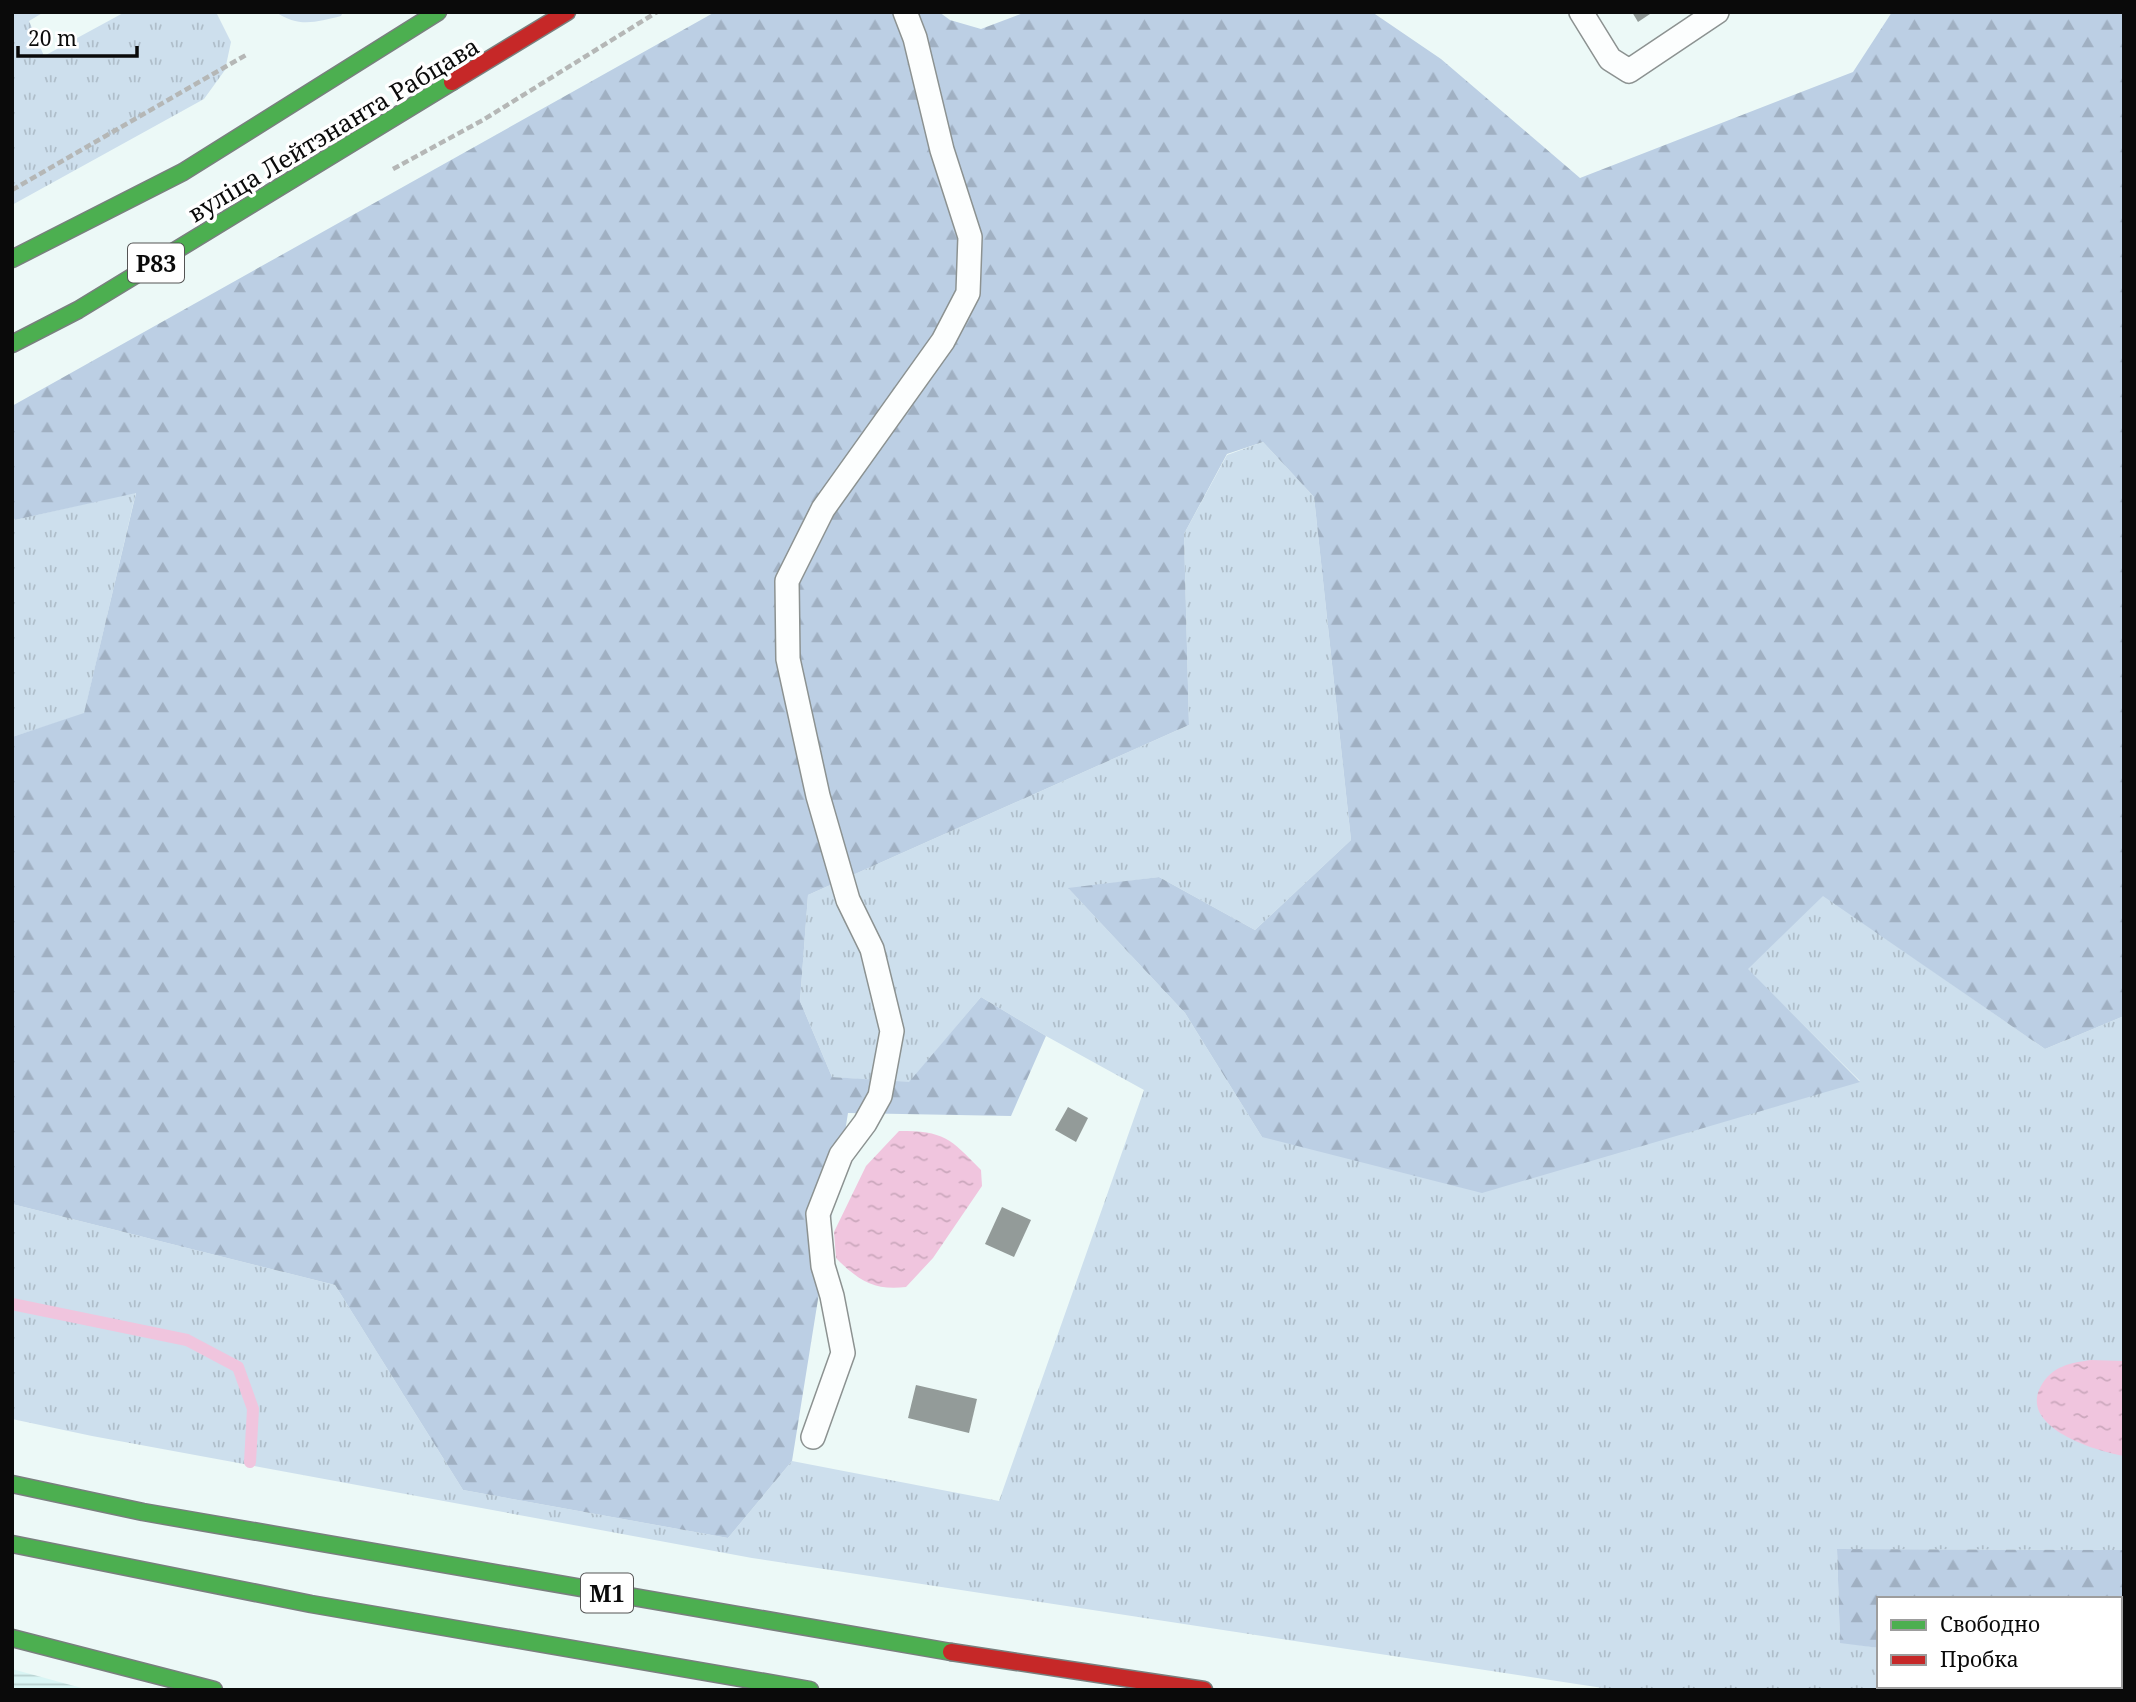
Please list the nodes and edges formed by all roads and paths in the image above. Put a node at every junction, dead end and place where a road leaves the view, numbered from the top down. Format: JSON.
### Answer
{"nodes":[{"id":1,"x":438,"y":12,"type":"edge"},
{"id":2,"x":566,"y":12,"type":"edge"},
{"id":3,"x":905,"y":12,"type":"edge"},
{"id":4,"x":1581,"y":12,"type":"edge"},
{"id":5,"x":1717,"y":12,"type":"edge"},
{"id":6,"x":246,"y":55,"type":"dead end"},
{"id":7,"x":12,"y":190,"type":"edge"},
{"id":8,"x":12,"y":259,"type":"edge"},
{"id":9,"x":12,"y":344,"type":"edge"},
{"id":10,"x":813,"y":1437,"type":"dead end"},
{"id":11,"x":12,"y":1484,"type":"edge"},
{"id":12,"x":12,"y":1544,"type":"edge"},
{"id":13,"x":12,"y":1638,"type":"edge"},
{"id":14,"x":214,"y":1690,"type":"edge"},
{"id":15,"x":810,"y":1690,"type":"edge"},
{"id":16,"x":1204,"y":1690,"type":"edge"}],
"edges":[{"from":1,"to":8,"type":"highway","name":"вуліца Лейтэнанта Рабцава"},
{"from":2,"to":9,"type":"highway","name":"вуліца Лейтэнанта Рабцава","number":"Р83"},
{"from":3,"to":10,"type":"lane"},
{"from":4,"to":5,"type":"lane"},
{"from":6,"to":7,"type":"path"},
{"from":11,"to":16,"type":"highway","number":"М1"},
{"from":12,"to":15,"type":"highway"},
{"from":13,"to":14,"type":"highway"}]}
